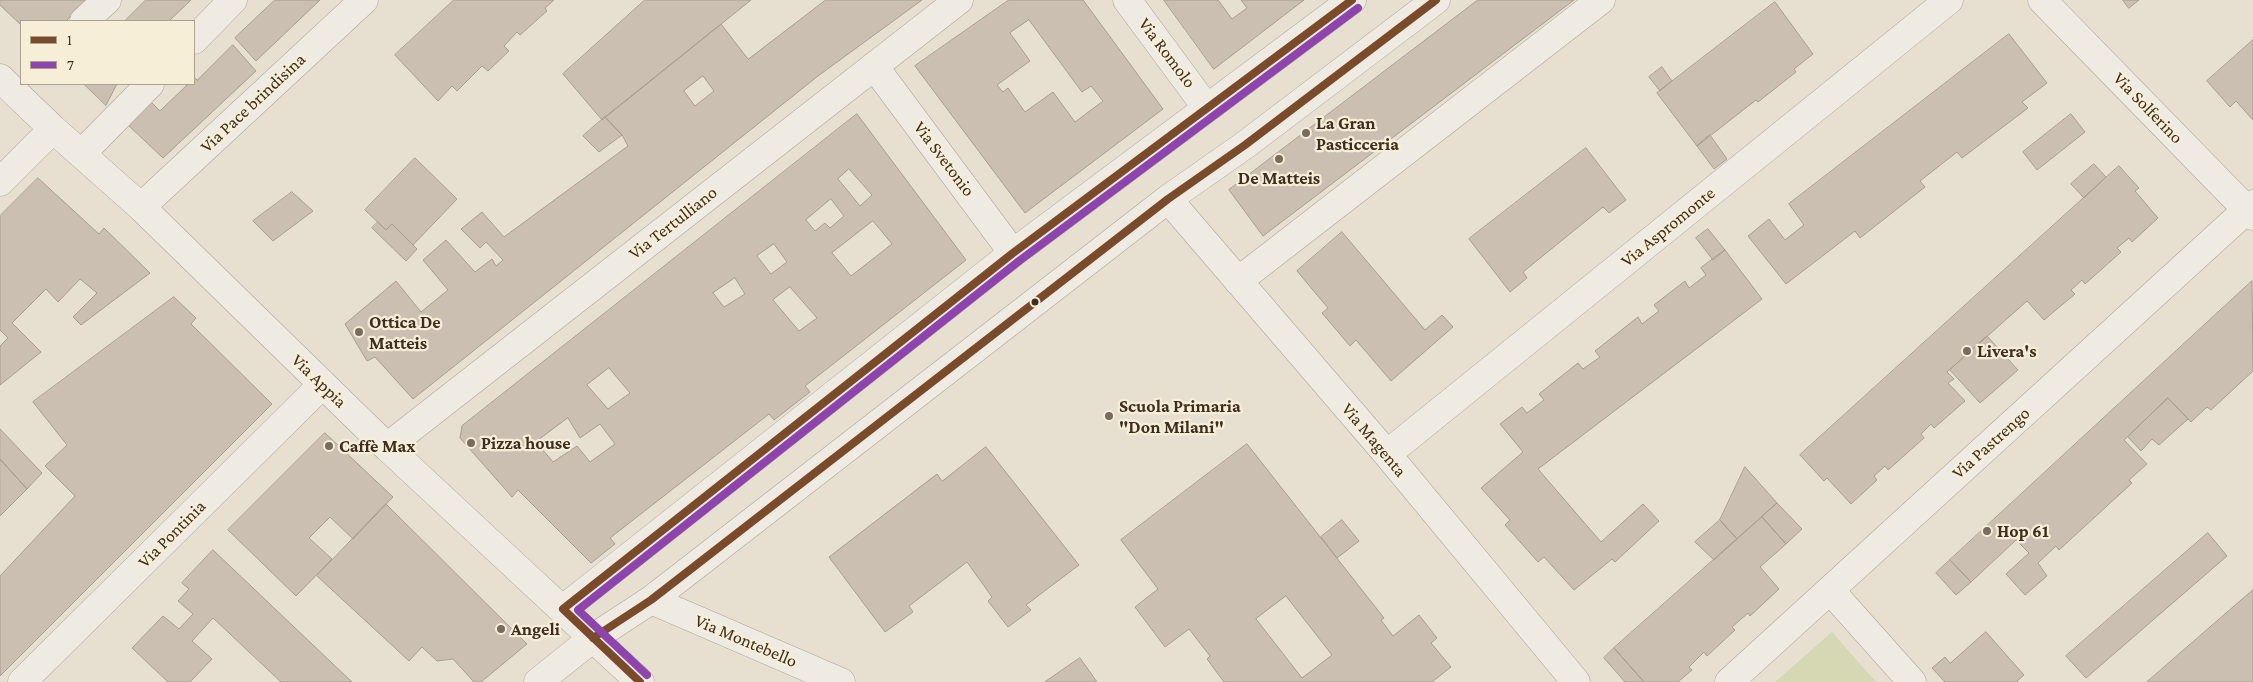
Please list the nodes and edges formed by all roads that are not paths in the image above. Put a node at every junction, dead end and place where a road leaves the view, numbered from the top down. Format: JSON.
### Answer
{"nodes":[{"id":1,"x":107,"y":0,"type":"edge"},
{"id":2,"x":233,"y":0,"type":"edge"},
{"id":3,"x":364,"y":0,"type":"edge"},
{"id":4,"x":960,"y":0,"type":"edge"},
{"id":5,"x":1127,"y":0,"type":"edge"},
{"id":6,"x":1352,"y":0,"type":"edge"},
{"id":7,"x":1436,"y":0,"type":"edge"},
{"id":8,"x":1601,"y":0,"type":"edge"},
{"id":9,"x":1950,"y":0,"type":"edge"},
{"id":10,"x":2042,"y":0,"type":"edge"},
{"id":11,"x":85,"y":20,"type":"edge"},
{"id":12,"x":195,"y":39,"type":"edge"},
{"id":13,"x":874,"y":66,"type":"junction"},
{"id":14,"x":0,"y":78,"type":"edge"},
{"id":15,"x":149,"y":85,"type":"edge"},
{"id":16,"x":1206,"y":107,"type":"junction"},
{"id":17,"x":53,"y":129,"type":"junction"},
{"id":18,"x":81,"y":154,"type":"junction"},
{"id":19,"x":0,"y":182,"type":"edge"},
{"id":20,"x":1168,"y":199,"type":"junction"},
{"id":21,"x":141,"y":207,"type":"junction"},
{"id":22,"x":2251,"y":210,"type":"edge"},
{"id":23,"x":1013,"y":253,"type":"junction"},
{"id":24,"x":1238,"y":281,"type":"junction"},
{"id":25,"x":322,"y":385,"type":"junction"},
{"id":26,"x":387,"y":447,"type":"junction"},
{"id":27,"x":1387,"y":454,"type":"junction"},
{"id":28,"x":1830,"y":590,"type":"junction"},
{"id":29,"x":650,"y":600,"type":"junction"},
{"id":30,"x":563,"y":609,"type":"junction"},
{"id":31,"x":593,"y":638,"type":"junction"},
{"id":32,"x":22,"y":682,"type":"edge"},
{"id":33,"x":538,"y":682,"type":"edge"},
{"id":34,"x":640,"y":682,"type":"edge"},
{"id":35,"x":841,"y":682,"type":"edge"},
{"id":36,"x":1576,"y":682,"type":"edge"},
{"id":37,"x":1729,"y":682,"type":"edge"},
{"id":38,"x":1912,"y":682,"type":"edge"}],
"edges":[{"from":1,"to":11,"type":"street"},
{"from":2,"to":12,"type":"street"},
{"from":3,"to":21,"type":"street","name":"Via Pace brindisina"},
{"from":4,"to":13,"type":"street","name":"Via Tertulliano"},
{"from":5,"to":16,"type":"street","name":"Via Romolo"},
{"from":6,"to":16,"type":"street"},
{"from":7,"to":20,"type":"street"},
{"from":8,"to":24,"type":"street"},
{"from":9,"to":27,"type":"street","name":"Via Aspromonte"},
{"from":10,"to":22,"type":"street","name":"Via Solferino"},
{"from":13,"to":23,"type":"street","name":"Via Svetonio"},
{"from":13,"to":26,"type":"street","name":"Via Tertulliano"},
{"from":14,"to":17,"type":"street","name":"Via Appia"},
{"from":15,"to":18,"type":"street"},
{"from":16,"to":23,"type":"street"},
{"from":17,"to":18,"type":"street","name":"Via Appia"},
{"from":17,"to":19,"type":"street"},
{"from":18,"to":21,"type":"street","name":"Via Appia"},
{"from":20,"to":24,"type":"street","name":"Via Magenta"},
{"from":20,"to":29,"type":"street"},
{"from":21,"to":25,"type":"street","name":"Via Appia"},
{"from":22,"to":28,"type":"street","name":"Via Pastrengo"},
{"from":23,"to":30,"type":"street"},
{"from":24,"to":27,"type":"street","name":"Via Magenta"},
{"from":25,"to":26,"type":"street","name":"Via Appia"},
{"from":25,"to":32,"type":"street","name":"Via Pontinia"},
{"from":26,"to":30,"type":"street","name":"Via Appia"},
{"from":27,"to":36,"type":"street","name":"Via Magenta"},
{"from":28,"to":37,"type":"street","name":"Via Pastrengo"},
{"from":28,"to":38,"type":"street"},
{"from":29,"to":31,"type":"street"},
{"from":29,"to":35,"type":"street","name":"Via Montebello"},
{"from":30,"to":31,"type":"street","name":"Via Appia"},
{"from":31,"to":33,"type":"street"},
{"from":31,"to":34,"type":"street","name":"Via Appia"}]}
